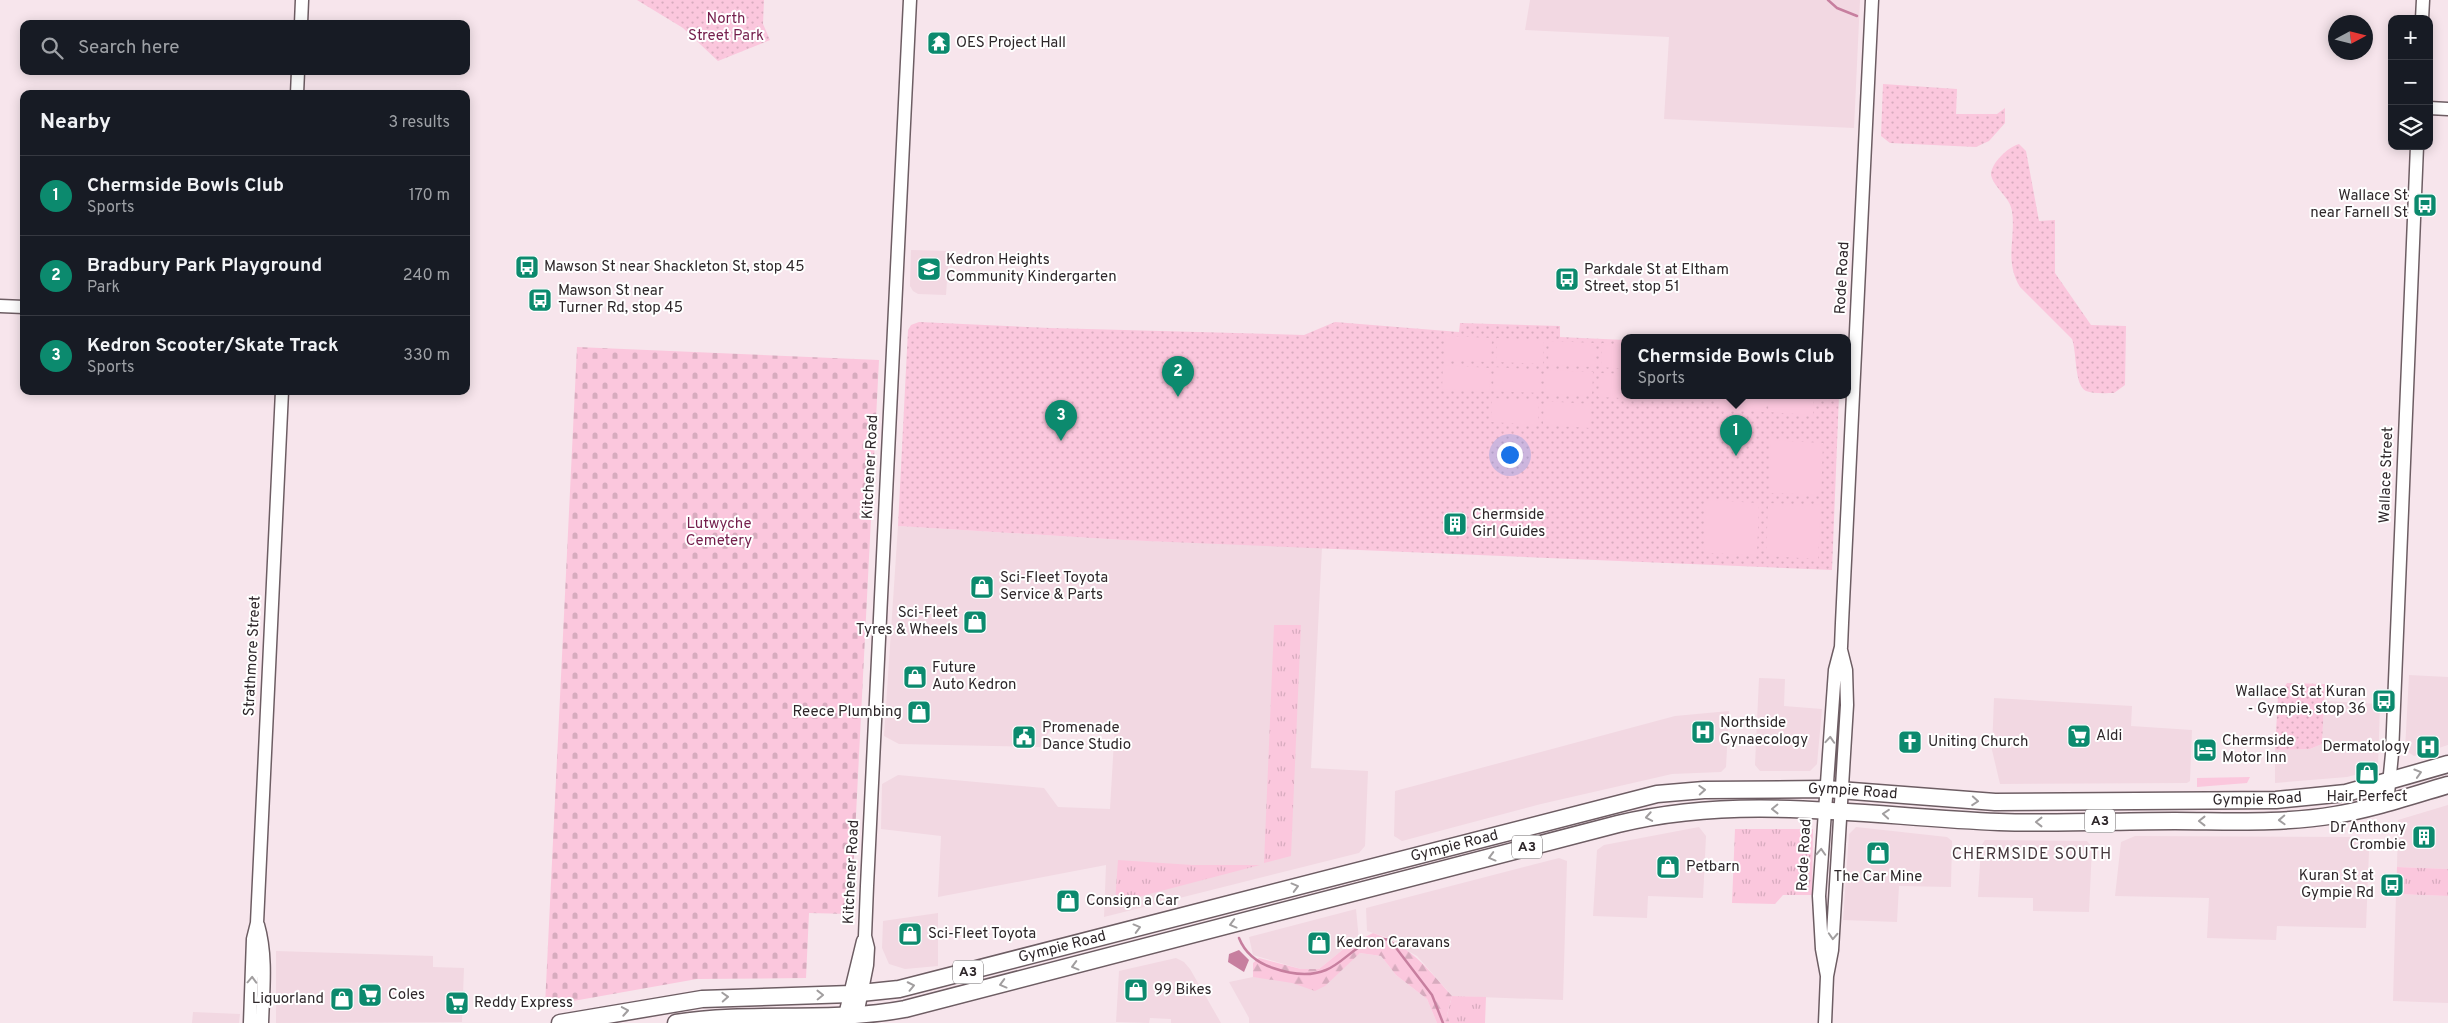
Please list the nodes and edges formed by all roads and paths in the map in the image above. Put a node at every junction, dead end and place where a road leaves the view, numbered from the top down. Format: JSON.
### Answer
{"nodes":[{"id":1,"x":302,"y":0,"type":"edge"},
{"id":2,"x":910,"y":0,"type":"edge"},
{"id":3,"x":1872,"y":0,"type":"edge"},
{"id":4,"x":2423,"y":0,"type":"edge"},
{"id":5,"x":2422,"y":15,"type":"edge"},
{"id":6,"x":300,"y":20,"type":"edge"},
{"id":7,"x":298,"y":75,"type":"edge"},
{"id":8,"x":297,"y":90,"type":"edge"},
{"id":9,"x":2433,"y":108,"type":"edge"},
{"id":10,"x":2448,"y":109,"type":"edge"},
{"id":11,"x":2417,"y":150,"type":"edge"},
{"id":12,"x":0,"y":306,"type":"edge"},
{"id":13,"x":20,"y":307,"type":"edge"},
{"id":14,"x":282,"y":395,"type":"edge"},
{"id":15,"x":2448,"y":764,"type":"edge"},
{"id":16,"x":2389,"y":782,"type":"junction"},
{"id":17,"x":2448,"y":785,"type":"edge"},
{"id":18,"x":1834,"y":789,"type":"junction"},
{"id":19,"x":2387,"y":804,"type":"junction"},
{"id":20,"x":1832,"y":809,"type":"junction"},
{"id":21,"x":1247,"y":899,"type":"junction"},
{"id":22,"x":1271,"y":914,"type":"junction"},
{"id":23,"x":257,"y":923,"type":"junction"},
{"id":24,"x":857,"y":994,"type":"junction"},
{"id":25,"x":851,"y":1015,"type":"junction"},
{"id":26,"x":250,"y":1023,"type":"edge"},
{"id":27,"x":262,"y":1023,"type":"edge"},
{"id":28,"x":560,"y":1023,"type":"edge"},
{"id":29,"x":676,"y":1023,"type":"edge"},
{"id":30,"x":1825,"y":1023,"type":"edge"}],
"edges":[{"from":1,"to":6,"type":"street"},
{"from":2,"to":24,"type":"street","name":"Kitchener Road"},
{"from":3,"to":18,"type":"street","name":"Rode Road"},
{"from":4,"to":5,"type":"street"},
{"from":7,"to":8,"type":"street"},
{"from":9,"to":10,"type":"street"},
{"from":11,"to":16,"type":"street","name":"Wallace Street"},
{"from":12,"to":13,"type":"street"},
{"from":14,"to":23,"type":"street","name":"Strathmore Street"},
{"from":16,"to":15,"type":"highway","name":"Gympie Road","number":"A3","one_way":true},
{"from":18,"to":16,"type":"highway","name":"Gympie Road","number":"A3","one_way":true},
{"from":16,"to":19,"type":"street","name":"Wallace Street"},
{"from":17,"to":19,"type":"highway","name":"Gympie Road","number":"A3"},
{"from":18,"to":20,"type":"street","name":"Rode Road"},
{"from":21,"to":18,"type":"highway","name":"Gympie Road","number":"A3","one_way":true},
{"from":19,"to":20,"type":"highway","name":"Gympie Road","number":"A3","one_way":true},
{"from":20,"to":22,"type":"highway","name":"Gympie Road","number":"A3","one_way":true},
{"from":20,"to":30,"type":"street","name":"Rode Road"},
{"from":21,"to":22,"type":"highway"},
{"from":24,"to":21,"type":"highway","name":"Gympie Road","number":"A3","one_way":true},
{"from":22,"to":25,"type":"highway","name":"Gympie Road","number":"A3","one_way":true},
{"from":26,"to":23,"type":"street","name":"Strathmore Street","one_way":true},
{"from":23,"to":27,"type":"street","name":"Strathmore Street"},
{"from":24,"to":25,"type":"street","name":"Kitchener Road"},
{"from":28,"to":24,"type":"highway","name":"Gympie Road","number":"A3","one_way":true},
{"from":25,"to":29,"type":"highway","name":"Gympie Road","number":"A3"}]}
